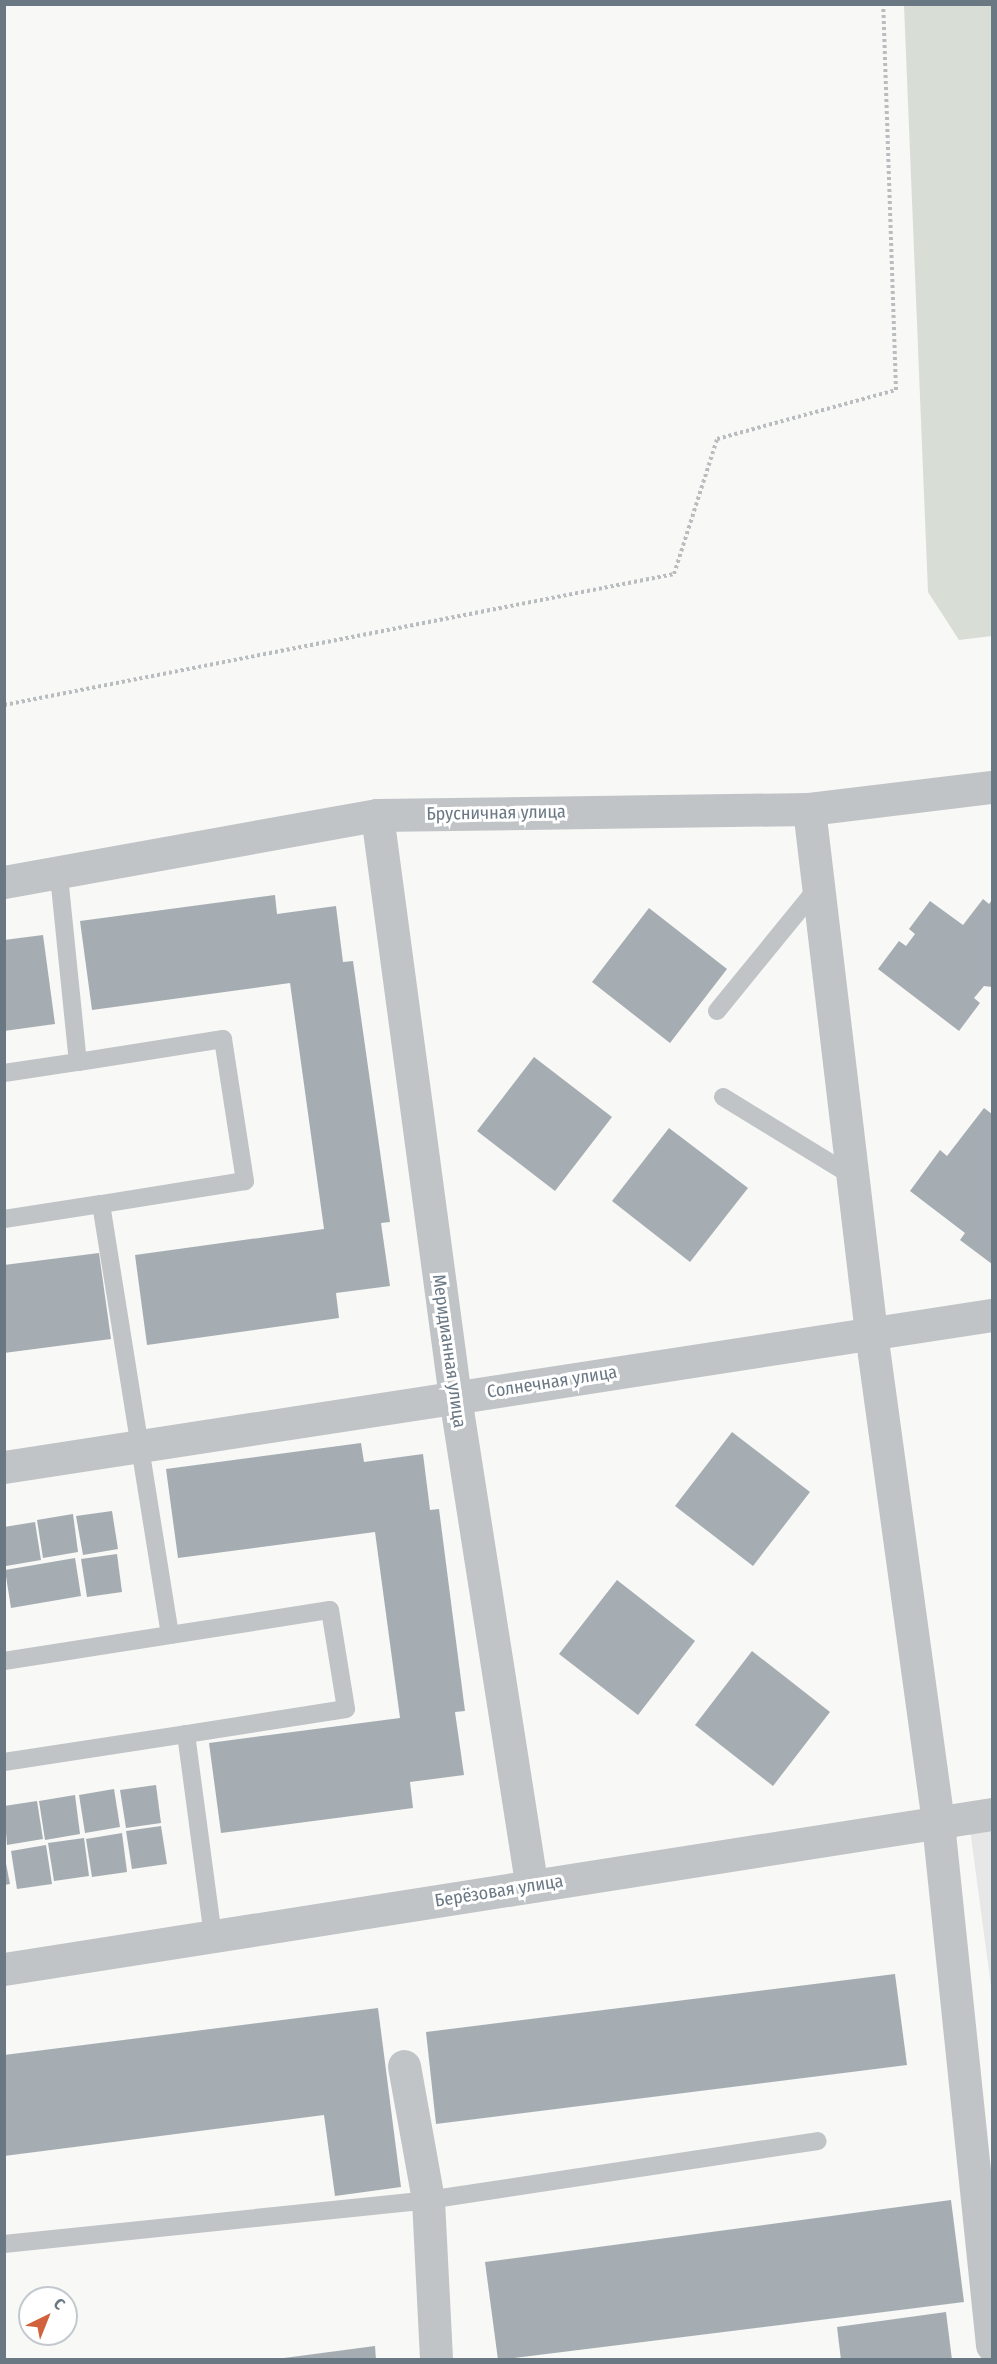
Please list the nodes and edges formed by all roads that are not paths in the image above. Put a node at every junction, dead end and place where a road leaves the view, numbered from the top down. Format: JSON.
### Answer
{"nodes":[{"id":1,"x":993,"y":787,"type":"edge"},
{"id":2,"x":809,"y":809,"type":"junction"},
{"id":3,"x":377,"y":815,"type":"junction"},
{"id":4,"x":59,"y":876,"type":"junction"},
{"id":5,"x":4,"y":882,"type":"edge"},
{"id":6,"x":818,"y":886,"type":"junction"},
{"id":7,"x":717,"y":1011,"type":"dead end"},
{"id":8,"x":78,"y":1062,"type":"junction"},
{"id":9,"x":4,"y":1073,"type":"edge"},
{"id":10,"x":723,"y":1097,"type":"dead end"},
{"id":11,"x":852,"y":1176,"type":"junction"},
{"id":12,"x":101,"y":1204,"type":"junction"},
{"id":13,"x":4,"y":1219,"type":"edge"},
{"id":14,"x":993,"y":1315,"type":"edge"},
{"id":15,"x":871,"y":1333,"type":"junction"},
{"id":16,"x":455,"y":1397,"type":"junction"},
{"id":17,"x":140,"y":1446,"type":"junction"},
{"id":18,"x":4,"y":1467,"type":"edge"},
{"id":19,"x":170,"y":1635,"type":"junction"},
{"id":20,"x":4,"y":1661,"type":"edge"},
{"id":21,"x":186,"y":1734,"type":"junction"},
{"id":22,"x":4,"y":1762,"type":"edge"},
{"id":23,"x":993,"y":1814,"type":"edge"},
{"id":24,"x":938,"y":1822,"type":"junction"},
{"id":25,"x":532,"y":1886,"type":"junction"},
{"id":26,"x":213,"y":1936,"type":"junction"},
{"id":27,"x":4,"y":1969,"type":"edge"},
{"id":28,"x":404,"y":2066,"type":"dead end"},
{"id":29,"x":818,"y":2141,"type":"dead end"},
{"id":30,"x":428,"y":2200,"type":"junction"},
{"id":31,"x":4,"y":2244,"type":"edge"},
{"id":32,"x":991,"y":2345,"type":"edge"},
{"id":33,"x":436,"y":2360,"type":"edge"}],
"edges":[{"from":1,"to":2,"type":"street","name":"Брусничная улица"},
{"from":2,"to":3,"type":"street","name":"Брусничная улица"},
{"from":2,"to":6,"type":"street"},
{"from":3,"to":4,"type":"street","name":"Брусничная улица"},
{"from":3,"to":16,"type":"street","name":"Меридианная улица"},
{"from":4,"to":5,"type":"street","name":"Брусничная улица"},
{"from":4,"to":8,"type":"lane"},
{"from":6,"to":7,"type":"lane"},
{"from":6,"to":11,"type":"street"},
{"from":8,"to":9,"type":"lane"},
{"from":8,"to":12,"type":"lane"},
{"from":10,"to":11,"type":"lane"},
{"from":11,"to":15,"type":"street"},
{"from":12,"to":13,"type":"lane"},
{"from":12,"to":17,"type":"lane"},
{"from":14,"to":15,"type":"street","name":"Солнечная улица"},
{"from":15,"to":16,"type":"street","name":"Солнечная улица"},
{"from":15,"to":24,"type":"street"},
{"from":16,"to":17,"type":"street","name":"Солнечная улица"},
{"from":16,"to":25,"type":"street","name":"Меридианная улица"},
{"from":17,"to":18,"type":"street","name":"Солнечная улица"},
{"from":17,"to":19,"type":"lane"},
{"from":19,"to":20,"type":"lane"},
{"from":19,"to":21,"type":"lane"},
{"from":21,"to":22,"type":"lane"},
{"from":21,"to":26,"type":"lane"},
{"from":23,"to":24,"type":"street","name":"Берёзовая улица"},
{"from":24,"to":25,"type":"street","name":"Берёзовая улица"},
{"from":24,"to":32,"type":"street"},
{"from":25,"to":26,"type":"street","name":"Берёзовая улица"},
{"from":26,"to":27,"type":"street","name":"Берёзовая улица"},
{"from":28,"to":30,"type":"street"},
{"from":29,"to":30,"type":"lane"},
{"from":30,"to":31,"type":"lane"},
{"from":30,"to":33,"type":"street"}]}
